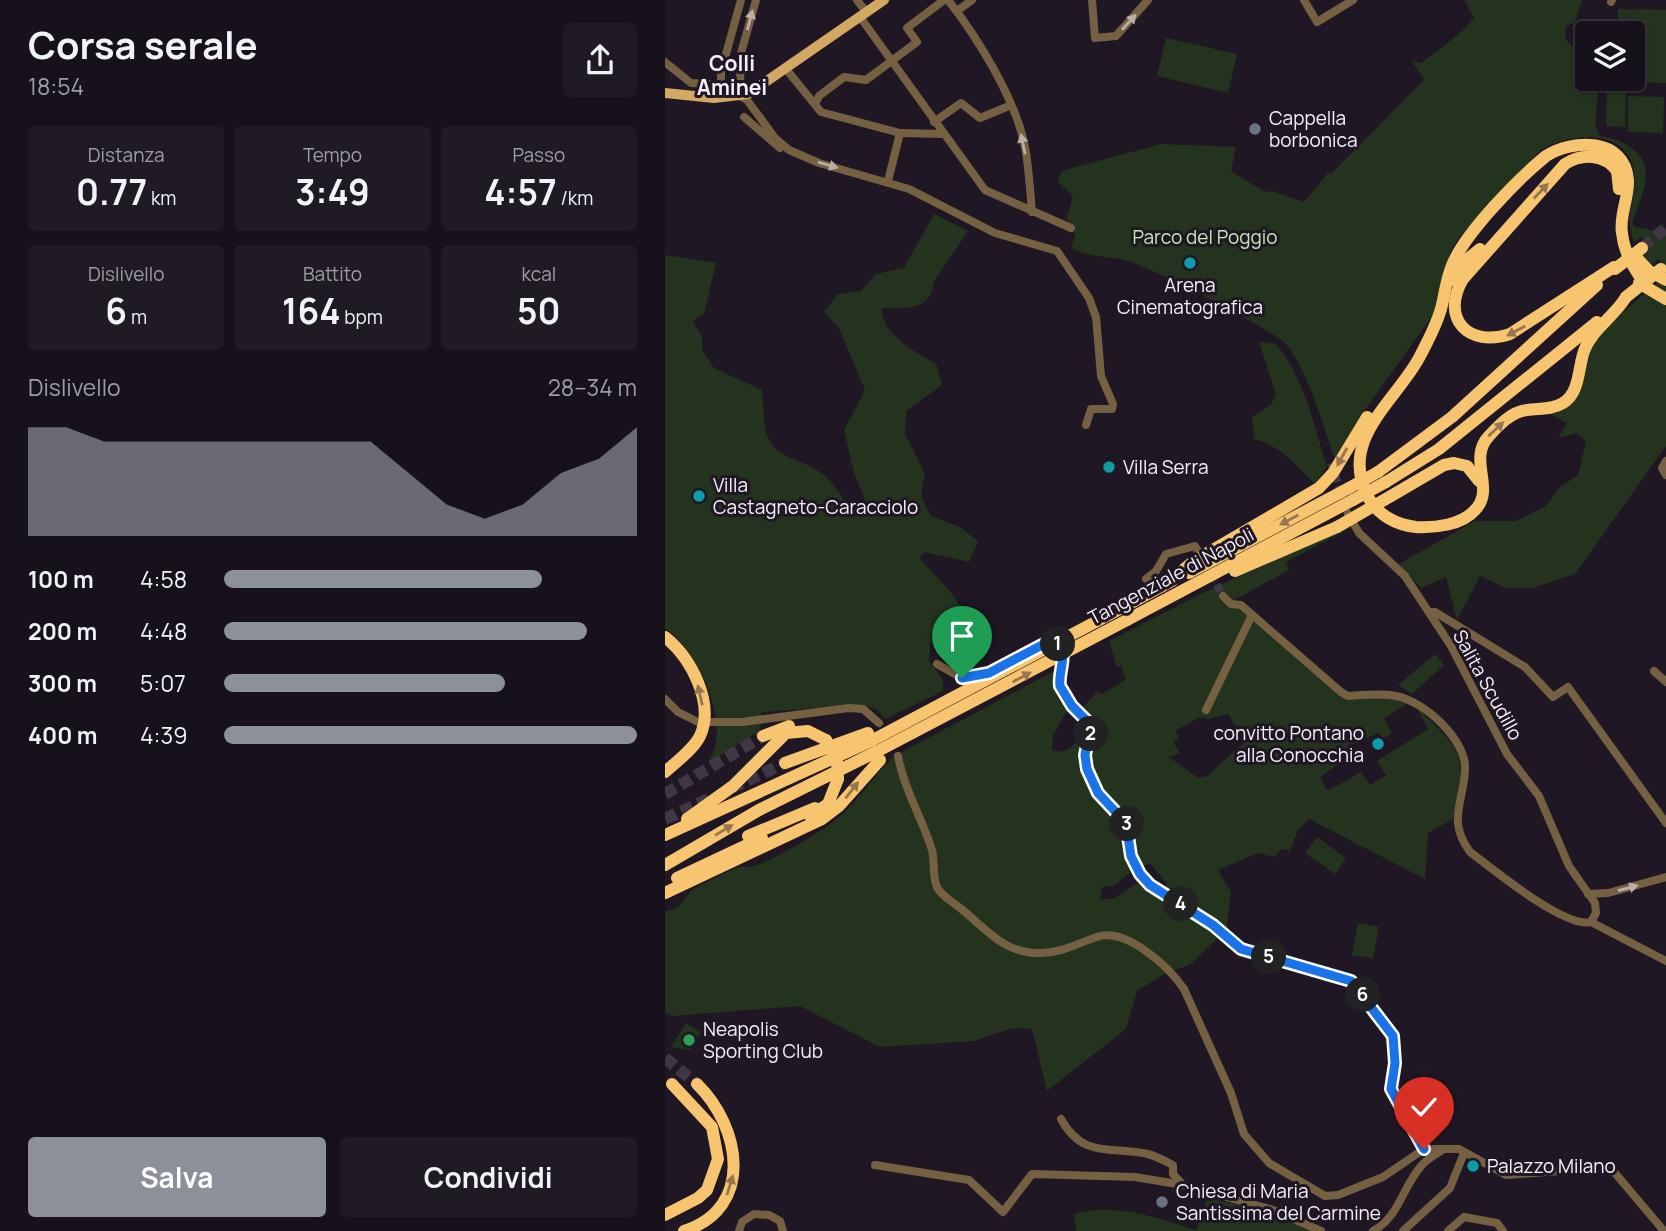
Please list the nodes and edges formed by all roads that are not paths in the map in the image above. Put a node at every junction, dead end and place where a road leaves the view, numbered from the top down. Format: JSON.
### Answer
{"nodes":[{"id":1,"x":741,"y":0,"type":"edge"},
{"id":2,"x":755,"y":0,"type":"edge"},
{"id":3,"x":857,"y":0,"type":"edge"},
{"id":4,"x":884,"y":0,"type":"edge"},
{"id":5,"x":946,"y":0,"type":"edge"},
{"id":6,"x":972,"y":0,"type":"edge"},
{"id":7,"x":1091,"y":0,"type":"edge"},
{"id":8,"x":1149,"y":0,"type":"edge"},
{"id":9,"x":1304,"y":0,"type":"edge"},
{"id":10,"x":1353,"y":0,"type":"edge"},
{"id":11,"x":957,"y":11,"type":"junction"},
{"id":12,"x":864,"y":15,"type":"junction"},
{"id":13,"x":665,"y":62,"type":"edge"},
{"id":14,"x":892,"y":62,"type":"junction"},
{"id":15,"x":786,"y":69,"type":"junction"},
{"id":16,"x":731,"y":90,"type":"junction"},
{"id":17,"x":665,"y":93,"type":"edge"},
{"id":18,"x":815,"y":104,"type":"junction"},
{"id":19,"x":1009,"y":106,"type":"junction"},
{"id":20,"x":744,"y":117,"type":"dead end"},
{"id":21,"x":934,"y":122,"type":"junction"},
{"id":22,"x":899,"y":133,"type":"junction"},
{"id":23,"x":942,"y":134,"type":"junction"},
{"id":24,"x":789,"y":150,"type":"junction"},
{"id":25,"x":888,"y":181,"type":"junction"},
{"id":26,"x":1625,"y":197,"type":"junction"},
{"id":27,"x":1030,"y":198,"type":"junction"},
{"id":28,"x":1020,"y":207,"type":"junction"},
{"id":29,"x":1032,"y":212,"type":"junction"},
{"id":30,"x":1072,"y":228,"type":"dead end"},
{"id":31,"x":1502,"y":231,"type":"junction"},
{"id":32,"x":1642,"y":248,"type":"tunnel mouth"},
{"id":33,"x":1614,"y":268,"type":"junction"},
{"id":34,"x":1663,"y":274,"type":"edge"},
{"id":35,"x":1647,"y":287,"type":"junction"},
{"id":36,"x":1626,"y":297,"type":"junction"},
{"id":37,"x":1666,"y":299,"type":"edge"},
{"id":38,"x":1572,"y":307,"type":"junction"},
{"id":39,"x":1437,"y":321,"type":"junction"},
{"id":40,"x":1539,"y":328,"type":"dead end"},
{"id":41,"x":1086,"y":425,"type":"dead end"},
{"id":42,"x":1666,"y":460,"type":"edge"},
{"id":43,"x":1666,"y":475,"type":"edge"},
{"id":44,"x":1382,"y":477,"type":"junction"},
{"id":45,"x":1351,"y":494,"type":"junction"},
{"id":46,"x":1348,"y":513,"type":"tunnel mouth"},
{"id":47,"x":1198,"y":551,"type":"dead end"},
{"id":48,"x":1146,"y":579,"type":"dead end"},
{"id":49,"x":1166,"y":584,"type":"junction"},
{"id":50,"x":1183,"y":592,"type":"junction"},
{"id":51,"x":1223,"y":596,"type":"tunnel mouth"},
{"id":52,"x":1429,"y":612,"type":"junction"},
{"id":53,"x":1124,"y":615,"type":"junction"},
{"id":54,"x":1252,"y":615,"type":"junction"},
{"id":55,"x":665,"y":637,"type":"edge"},
{"id":56,"x":937,"y":664,"type":"dead end"},
{"id":57,"x":1654,"y":671,"type":"dead end"},
{"id":58,"x":1666,"y":682,"type":"edge"},
{"id":59,"x":665,"y":699,"type":"edge"},
{"id":60,"x":1206,"y":710,"type":"dead end"},
{"id":61,"x":879,"y":723,"type":"dead end"},
{"id":62,"x":763,"y":736,"type":"tunnel mouth"},
{"id":63,"x":826,"y":740,"type":"junction"},
{"id":64,"x":874,"y":746,"type":"junction"},
{"id":65,"x":898,"y":756,"type":"dead end"},
{"id":66,"x":785,"y":763,"type":"tunnel mouth"},
{"id":67,"x":665,"y":772,"type":"edge"},
{"id":68,"x":838,"y":779,"type":"junction"},
{"id":69,"x":1666,"y":823,"type":"edge"},
{"id":70,"x":665,"y":835,"type":"edge"},
{"id":71,"x":665,"y":865,"type":"edge"},
{"id":72,"x":665,"y":875,"type":"edge"},
{"id":73,"x":1666,"y":877,"type":"edge"},
{"id":74,"x":665,"y":885,"type":"edge"},
{"id":75,"x":665,"y":893,"type":"edge"},
{"id":76,"x":1588,"y":894,"type":"junction"},
{"id":77,"x":1591,"y":922,"type":"junction"},
{"id":78,"x":1666,"y":961,"type":"edge"},
{"id":79,"x":672,"y":1084,"type":"dead end"},
{"id":80,"x":697,"y":1084,"type":"tunnel mouth"},
{"id":81,"x":1061,"y":1119,"type":"dead end"},
{"id":82,"x":1424,"y":1149,"type":"junction"},
{"id":83,"x":1444,"y":1149,"type":"junction"},
{"id":84,"x":1464,"y":1153,"type":"junction"},
{"id":85,"x":875,"y":1165,"type":"dead end"},
{"id":86,"x":1183,"y":1185,"type":"junction"},
{"id":87,"x":665,"y":1215,"type":"edge"},
{"id":88,"x":684,"y":1231,"type":"edge"},
{"id":89,"x":739,"y":1231,"type":"edge"},
{"id":90,"x":783,"y":1231,"type":"edge"},
{"id":91,"x":1321,"y":1231,"type":"edge"},
{"id":92,"x":1373,"y":1231,"type":"edge"},
{"id":93,"x":1403,"y":1231,"type":"edge"},
{"id":94,"x":1448,"y":1231,"type":"edge"},
{"id":95,"x":1503,"y":1231,"type":"edge"},
{"id":96,"x":1664,"y":1231,"type":"edge"}],
"edges":[{"from":1,"to":16,"type":"street"},
{"from":16,"to":2,"type":"street","one_way":true},
{"from":3,"to":12,"type":"street"},
{"from":4,"to":12,"type":"main road"},
{"from":5,"to":11,"type":"street"},
{"from":5,"to":14,"type":"street"},
{"from":6,"to":11,"type":"street"},
{"from":7,"to":8,"type":"street","one_way":true},
{"from":9,"to":10,"type":"street"},
{"from":11,"to":19,"type":"street"},
{"from":12,"to":14,"type":"street"},
{"from":12,"to":15,"type":"main road"},
{"from":13,"to":16,"type":"street"},
{"from":14,"to":18,"type":"street"},
{"from":14,"to":21,"type":"street"},
{"from":15,"to":16,"type":"main road"},
{"from":15,"to":18,"type":"street"},
{"from":16,"to":17,"type":"main road"},
{"from":16,"to":24,"type":"street"},
{"from":18,"to":22,"type":"street"},
{"from":19,"to":21,"type":"street"},
{"from":27,"to":19,"type":"street","one_way":true},
{"from":20,"to":24,"type":"street"},
{"from":21,"to":23,"type":"street"},
{"from":22,"to":23,"type":"street"},
{"from":22,"to":25,"type":"street"},
{"from":23,"to":28,"type":"street"},
{"from":24,"to":25,"type":"street","one_way":true},
{"from":25,"to":41,"type":"street"},
{"from":26,"to":34,"type":"highway"},
{"from":26,"to":35,"type":"highway"},
{"from":26,"to":39,"type":"highway"},
{"from":27,"to":28,"type":"street"},
{"from":27,"to":29,"type":"street"},
{"from":28,"to":29,"type":"street"},
{"from":29,"to":30,"type":"street"},
{"from":33,"to":31,"type":"highway","one_way":true},
{"from":31,"to":35,"type":"highway","one_way":true},
{"from":31,"to":50,"type":"highway","bridge":true},
{"from":32,"to":33,"type":"highway","bridge":true},
{"from":33,"to":38,"type":"highway","name":"Tangenziale di Napoli"},
{"from":34,"to":36,"type":"highway","name":"Tangenziale di Napoli","bridge":true},
{"from":35,"to":37,"type":"highway"},
{"from":39,"to":36,"type":"highway","one_way":true},
{"from":36,"to":44,"type":"highway","name":"Tangenziale di Napoli"},
{"from":38,"to":40,"type":"highway"},
{"from":38,"to":44,"type":"highway","name":"Tangenziale di Napoli"},
{"from":39,"to":49,"type":"highway","one_way":true},
{"from":42,"to":43,"type":"street"},
{"from":44,"to":45,"type":"highway","name":"Tangenziale di Napoli","bridge":true},
{"from":45,"to":49,"type":"highway","name":"Tangenziale di Napoli","one_way":true},
{"from":45,"to":50,"type":"highway","name":"Tangenziale di Napoli"},
{"from":46,"to":52,"type":"street","name":"Salita Scudillo"},
{"from":47,"to":48,"type":"street"},
{"from":49,"to":53,"type":"highway","name":"Tangenziale di Napoli"},
{"from":50,"to":53,"type":"highway","name":"Tangenziale di Napoli"},
{"from":51,"to":54,"type":"street"},
{"from":52,"to":69,"type":"street"},
{"from":52,"to":76,"type":"street","name":"Salita Scudillo"},
{"from":53,"to":64,"type":"highway","name":"Tangenziale di Napoli","bridge":true},
{"from":64,"to":53,"type":"highway","name":"Tangenziale di Napoli","one_way":true,"bridge":true},
{"from":54,"to":60,"type":"street"},
{"from":54,"to":77,"type":"street"},
{"from":67,"to":55,"type":"highway","one_way":true},
{"from":56,"to":82,"type":"street"},
{"from":57,"to":58,"type":"street"},
{"from":59,"to":61,"type":"street"},
{"from":62,"to":63,"type":"highway"},
{"from":63,"to":68,"type":"highway","bridge":true},
{"from":63,"to":70,"type":"highway"},
{"from":64,"to":66,"type":"highway"},
{"from":64,"to":70,"type":"highway"},
{"from":71,"to":64,"type":"highway","one_way":true},
{"from":75,"to":64,"type":"highway","one_way":true},
{"from":65,"to":82,"type":"street"},
{"from":68,"to":72,"type":"highway"},
{"from":68,"to":74,"type":"highway"},
{"from":76,"to":73,"type":"street","one_way":true},
{"from":76,"to":77,"type":"street","name":"Salita Scudillo"},
{"from":77,"to":78,"type":"street"},
{"from":79,"to":87,"type":"highway"},
{"from":88,"to":80,"type":"highway","one_way":true},
{"from":81,"to":86,"type":"street"},
{"from":82,"to":83,"type":"street"},
{"from":83,"to":84,"type":"street"},
{"from":83,"to":92,"type":"street"},
{"from":84,"to":93,"type":"street"},
{"from":84,"to":96,"type":"street"},
{"from":85,"to":86,"type":"street"},
{"from":86,"to":91,"type":"street"},
{"from":89,"to":90,"type":"street"},
{"from":94,"to":95,"type":"street"}]}
